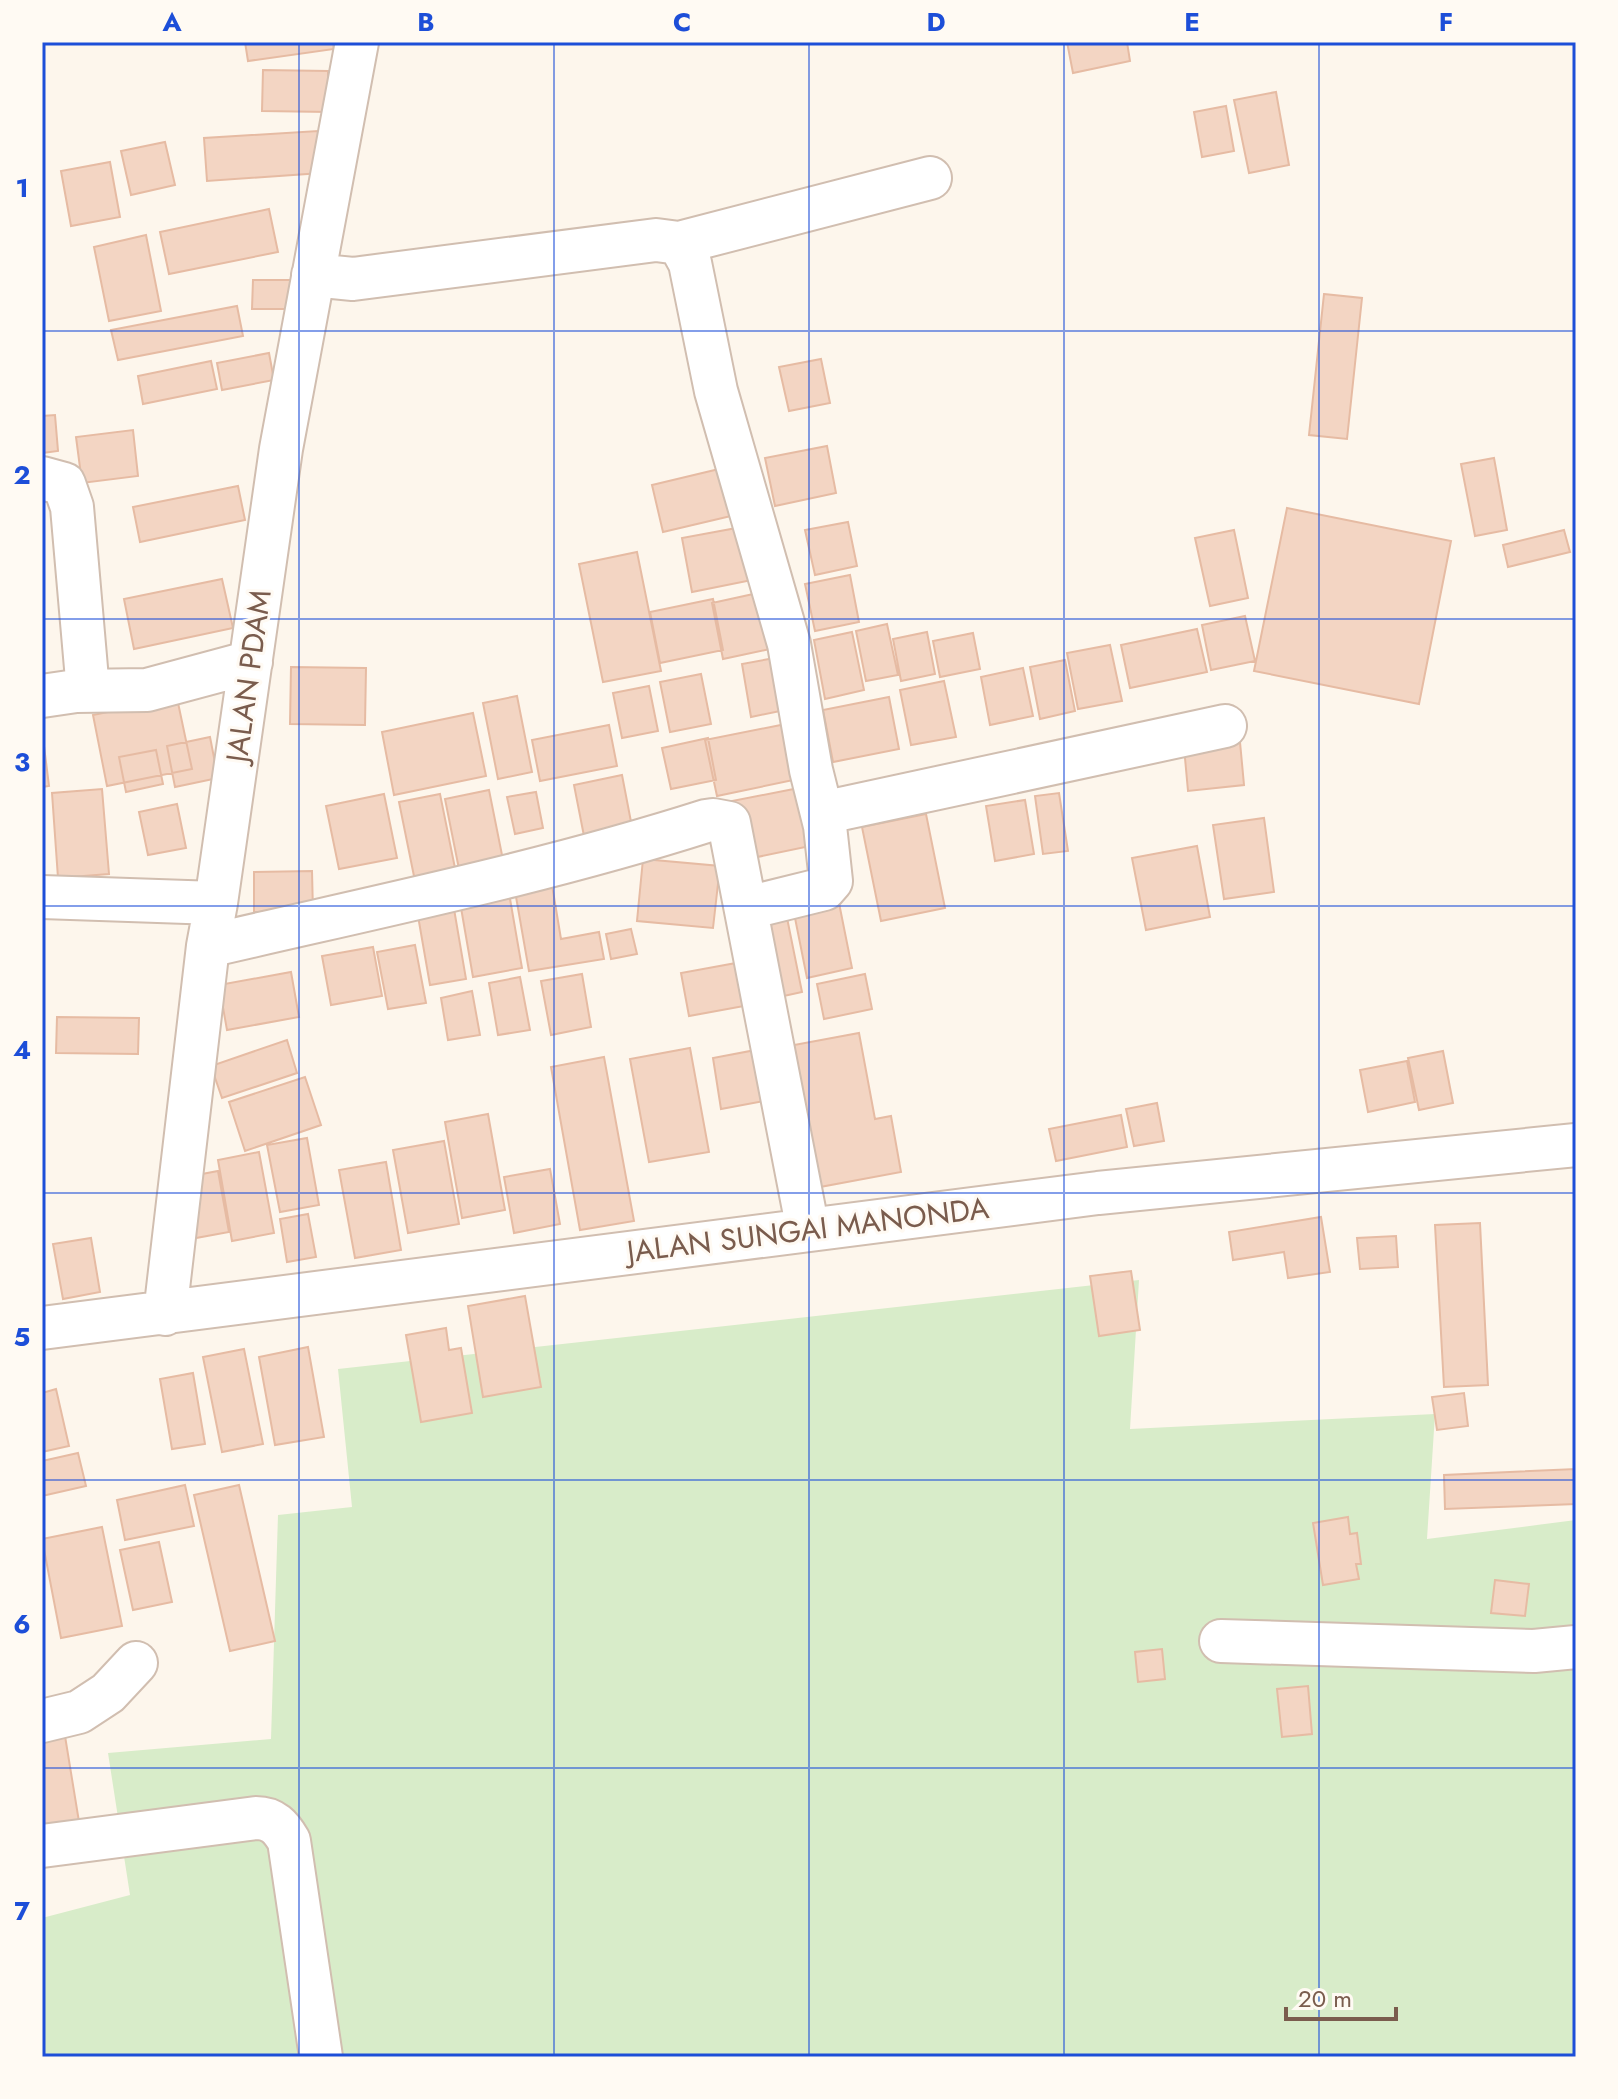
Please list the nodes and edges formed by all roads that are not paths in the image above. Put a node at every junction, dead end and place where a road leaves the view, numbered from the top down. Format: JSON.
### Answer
{"nodes":[{"id":1,"x":357,"y":42,"type":"edge"},
{"id":2,"x":930,"y":178,"type":"dead end"},
{"id":3,"x":679,"y":243,"type":"junction"},
{"id":4,"x":313,"y":275,"type":"junction"},
{"id":5,"x":42,"y":478,"type":"edge"},
{"id":6,"x":251,"y":662,"type":"junction"},
{"id":7,"x":88,"y":691,"type":"junction"},
{"id":8,"x":42,"y":696,"type":"edge"},
{"id":9,"x":1225,"y":726,"type":"dead end"},
{"id":10,"x":822,"y":813,"type":"junction"},
{"id":11,"x":42,"y":897,"type":"edge"},
{"id":12,"x":216,"y":903,"type":"junction"},
{"id":13,"x":747,"y":908,"type":"junction"},
{"id":14,"x":208,"y":946,"type":"junction"},
{"id":15,"x":1576,"y":1145,"type":"edge"},
{"id":16,"x":808,"y":1230,"type":"junction"},
{"id":17,"x":165,"y":1314,"type":"junction"},
{"id":18,"x":42,"y":1328,"type":"edge"},
{"id":19,"x":1221,"y":1641,"type":"dead end"},
{"id":20,"x":1576,"y":1647,"type":"edge"},
{"id":21,"x":136,"y":1663,"type":"dead end"},
{"id":22,"x":42,"y":1721,"type":"edge"},
{"id":23,"x":42,"y":1846,"type":"edge"},
{"id":24,"x":321,"y":2057,"type":"edge"}],
"edges":[{"from":1,"to":4,"type":"street","name":"JALAN PDAM"},
{"from":2,"to":3,"type":"street"},
{"from":3,"to":4,"type":"street"},
{"from":3,"to":10,"type":"street"},
{"from":4,"to":6,"type":"street","name":"JALAN PDAM"},
{"from":5,"to":7,"type":"street"},
{"from":6,"to":7,"type":"street"},
{"from":6,"to":12,"type":"street","name":"JALAN PDAM"},
{"from":7,"to":8,"type":"street"},
{"from":9,"to":10,"type":"street"},
{"from":10,"to":13,"type":"street"},
{"from":11,"to":12,"type":"street"},
{"from":12,"to":14,"type":"street","name":"JALAN PDAM"},
{"from":13,"to":14,"type":"street"},
{"from":13,"to":16,"type":"street"},
{"from":14,"to":17,"type":"street","name":"JALAN PDAM"},
{"from":15,"to":16,"type":"street","name":"JALAN SUNGAI MANONDA"},
{"from":16,"to":17,"type":"street","name":"JALAN SUNGAI MANONDA"},
{"from":17,"to":18,"type":"street","name":"JALAN SUNGAI MANONDA"},
{"from":19,"to":20,"type":"street"},
{"from":21,"to":22,"type":"street"},
{"from":23,"to":24,"type":"street"}]}
